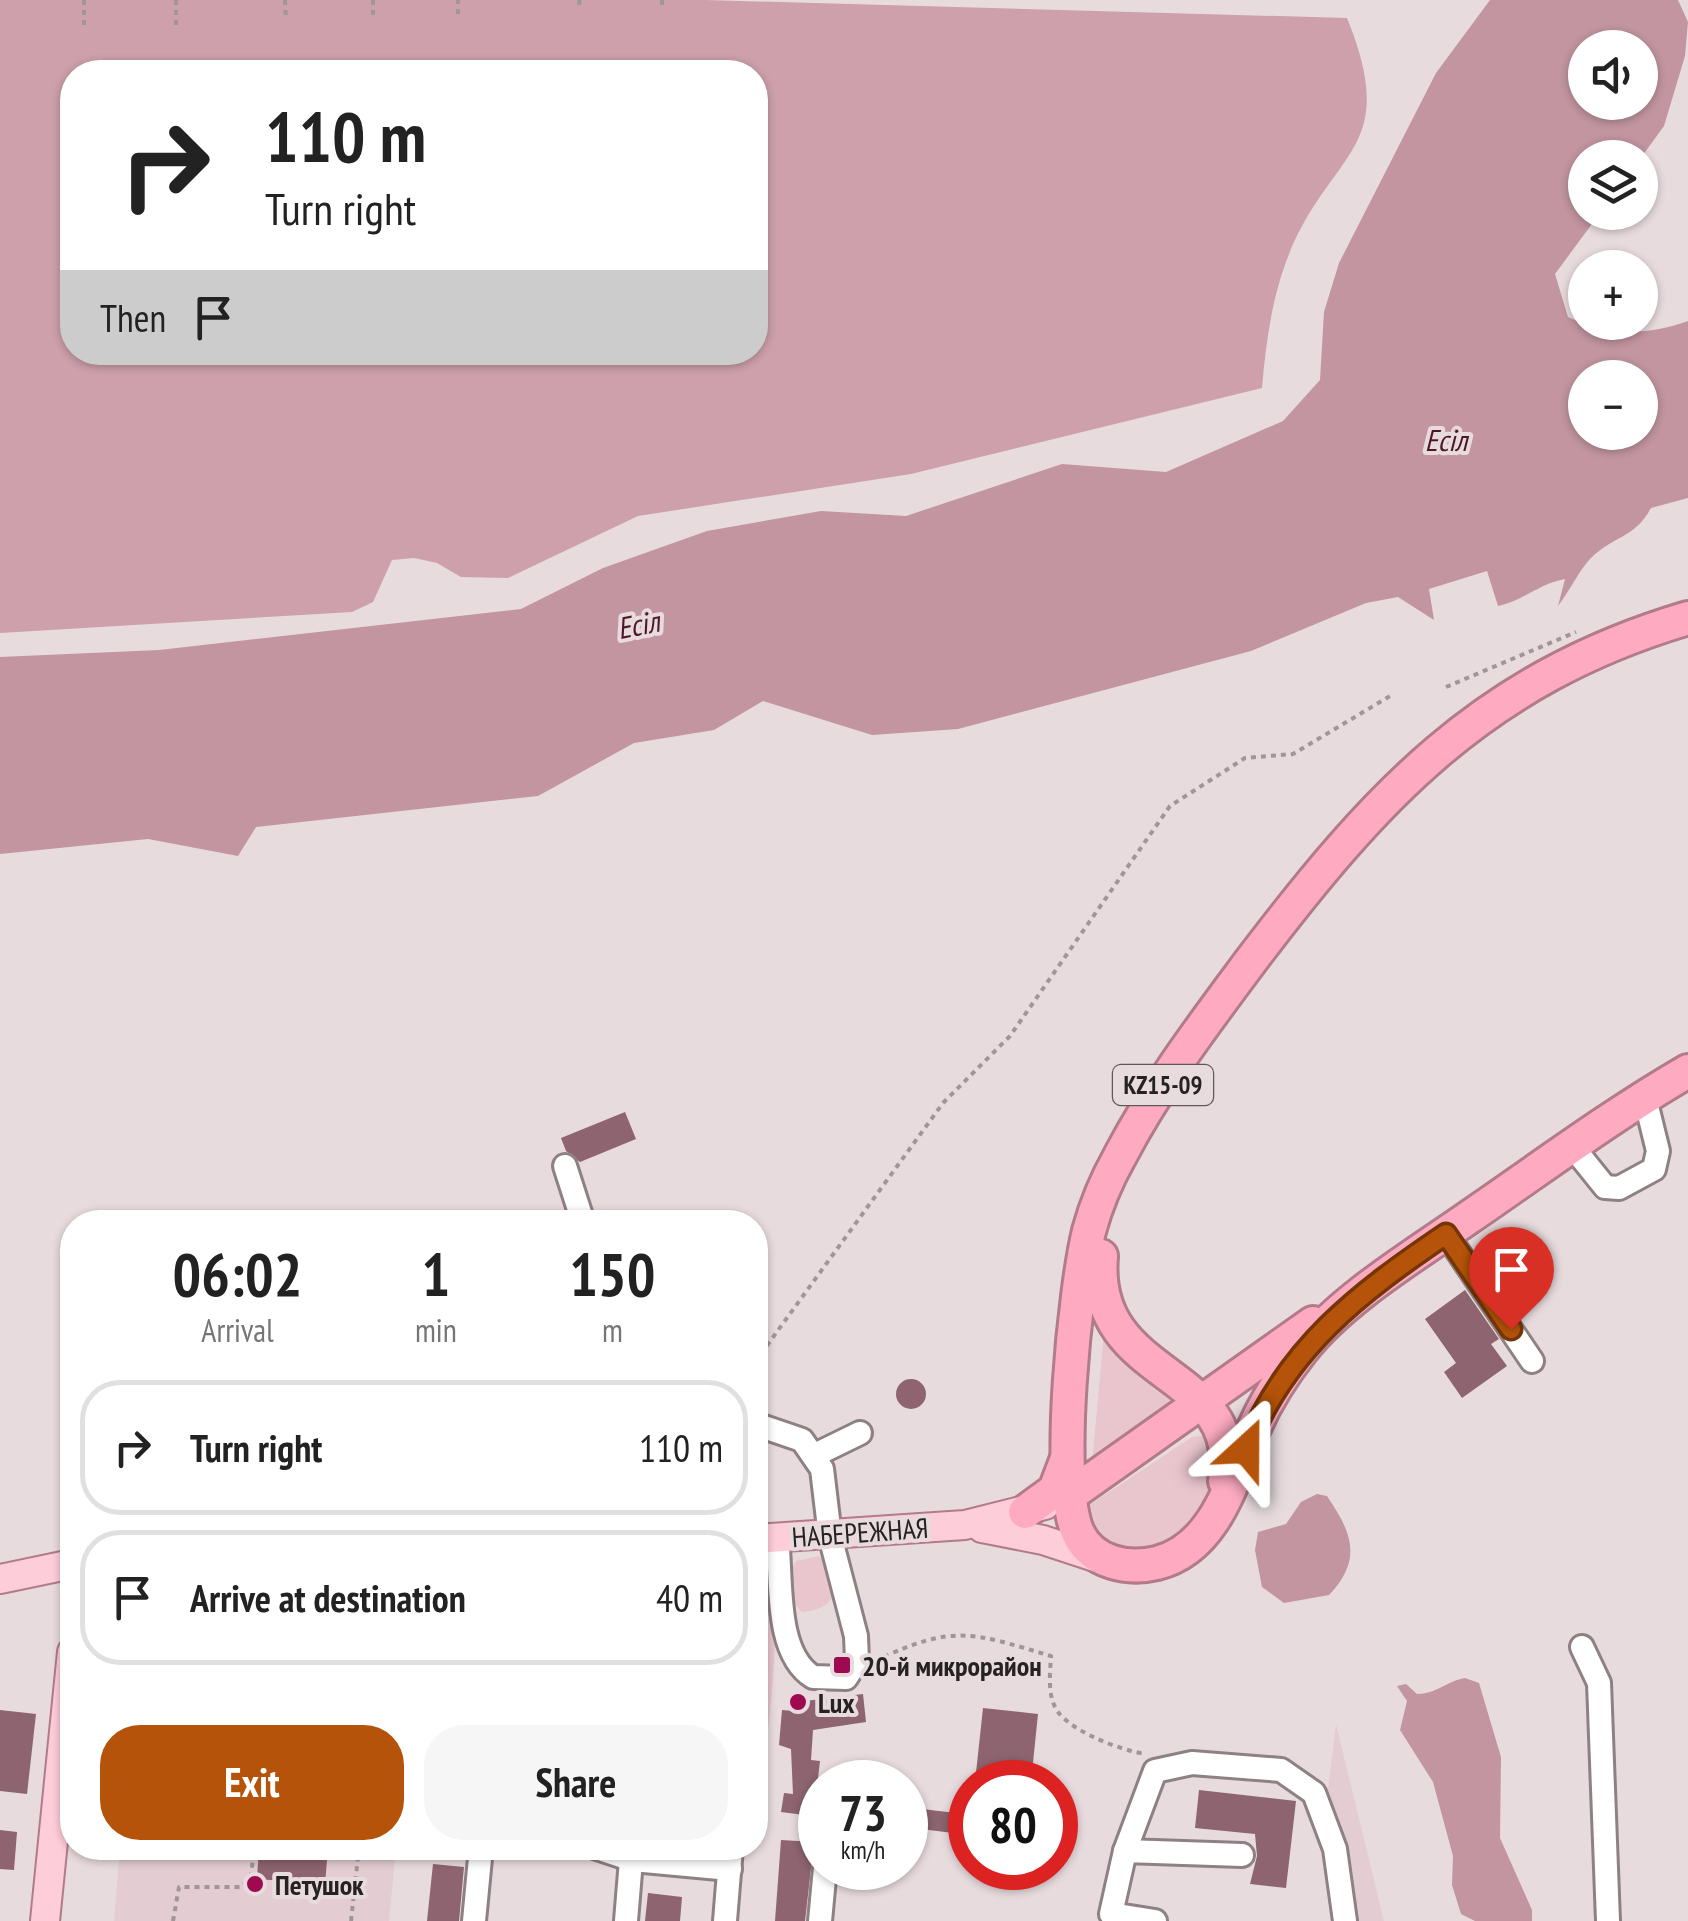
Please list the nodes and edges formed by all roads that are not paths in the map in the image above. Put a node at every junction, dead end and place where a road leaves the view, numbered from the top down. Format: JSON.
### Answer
{"nodes":[{"id":1,"x":1688,"y":618,"type":"edge"},
{"id":2,"x":1434,"y":752,"type":"junction"},
{"id":3,"x":1688,"y":1071,"type":"edge"},
{"id":4,"x":1645,"y":1098,"type":"junction"},
{"id":5,"x":1572,"y":1146,"type":"junction"},
{"id":6,"x":565,"y":1166,"type":"dead end"},
{"id":7,"x":579,"y":1210,"type":"edge"},
{"id":8,"x":1433,"y":1242,"type":"junction"},
{"id":9,"x":1532,"y":1361,"type":"dead end"},
{"id":10,"x":1202,"y":1400,"type":"junction"},
{"id":11,"x":768,"y":1428,"type":"edge"},
{"id":12,"x":860,"y":1433,"type":"dead end"},
{"id":13,"x":1156,"y":1434,"type":"junction"},
{"id":14,"x":1070,"y":1437,"type":"junction"},
{"id":15,"x":1226,"y":1446,"type":"junction"},
{"id":16,"x":814,"y":1454,"type":"junction"},
{"id":17,"x":1070,"y":1495,"type":"junction"},
{"id":18,"x":1026,"y":1512,"type":"junction"},
{"id":19,"x":1216,"y":1517,"type":"junction"},
{"id":20,"x":965,"y":1526,"type":"junction"},
{"id":21,"x":830,"y":1536,"type":"junction"},
{"id":22,"x":768,"y":1538,"type":"edge"},
{"id":23,"x":768,"y":1547,"type":"edge"},
{"id":24,"x":1106,"y":1560,"type":"junction"},
{"id":25,"x":60,"y":1567,"type":"edge"},
{"id":26,"x":0,"y":1580,"type":"edge"},
{"id":27,"x":1582,"y":1647,"type":"dead end"},
{"id":28,"x":60,"y":1825,"type":"edge"},
{"id":29,"x":1125,"y":1851,"type":"junction"},
{"id":30,"x":1242,"y":1854,"type":"dead end"},
{"id":31,"x":480,"y":1860,"type":"edge"},
{"id":32,"x":631,"y":1860,"type":"edge"},
{"id":33,"x":730,"y":1860,"type":"edge"},
{"id":34,"x":823,"y":1890,"type":"edge"},
{"id":35,"x":1109,"y":1918,"type":"edge"},
{"id":36,"x":45,"y":1921,"type":"edge"},
{"id":37,"x":474,"y":1921,"type":"edge"},
{"id":38,"x":626,"y":1921,"type":"edge"},
{"id":39,"x":725,"y":1921,"type":"edge"},
{"id":40,"x":820,"y":1921,"type":"edge"},
{"id":41,"x":1156,"y":1921,"type":"edge"},
{"id":42,"x":1345,"y":1921,"type":"edge"},
{"id":43,"x":1608,"y":1921,"type":"edge"}],
"edges":[{"from":1,"to":2,"type":"highway","number":"KZ15-09"},
{"from":2,"to":10,"type":"highway","number":"KZ15-09"},
{"from":2,"to":14,"type":"highway","number":"KZ15-09"},
{"from":3,"to":4,"type":"highway"},
{"from":4,"to":5,"type":"highway"},
{"from":4,"to":5,"type":"street"},
{"from":5,"to":8,"type":"highway"},
{"from":6,"to":7,"type":"street"},
{"from":8,"to":9,"type":"street"},
{"from":8,"to":10,"type":"highway"},
{"from":8,"to":19,"type":"highway"},
{"from":10,"to":13,"type":"highway"},
{"from":10,"to":15,"type":"highway"},
{"from":11,"to":16,"type":"street"},
{"from":12,"to":16,"type":"street"},
{"from":13,"to":15,"type":"highway"},
{"from":13,"to":17,"type":"highway"},
{"from":14,"to":17,"type":"highway","number":"KZ15-09"},
{"from":14,"to":18,"type":"highway"},
{"from":15,"to":19,"type":"highway"},
{"from":16,"to":21,"type":"street"},
{"from":17,"to":18,"type":"main road","name":"НАБЕРЕЖНАЯ"},
{"from":17,"to":24,"type":"highway","number":"KZ15-09"},
{"from":18,"to":20,"type":"main road","name":"НАБЕРЕЖНАЯ"},
{"from":19,"to":24,"type":"highway"},
{"from":20,"to":21,"type":"main road","name":"НАБЕРЕЖНАЯ"},
{"from":20,"to":24,"type":"main road","name":"НАБЕРЕЖНАЯ"},
{"from":21,"to":22,"type":"main road","name":"НАБЕРЕЖНАЯ"},
{"from":21,"to":23,"type":"street"},
{"from":25,"to":26,"type":"main road"},
{"from":27,"to":43,"type":"street"},
{"from":28,"to":36,"type":"main road"},
{"from":29,"to":30,"type":"street"},
{"from":29,"to":35,"type":"street"},
{"from":29,"to":42,"type":"street"},
{"from":31,"to":37,"type":"street"},
{"from":32,"to":38,"type":"street"},
{"from":33,"to":39,"type":"street"},
{"from":34,"to":40,"type":"street"},
{"from":35,"to":41,"type":"street"}]}
